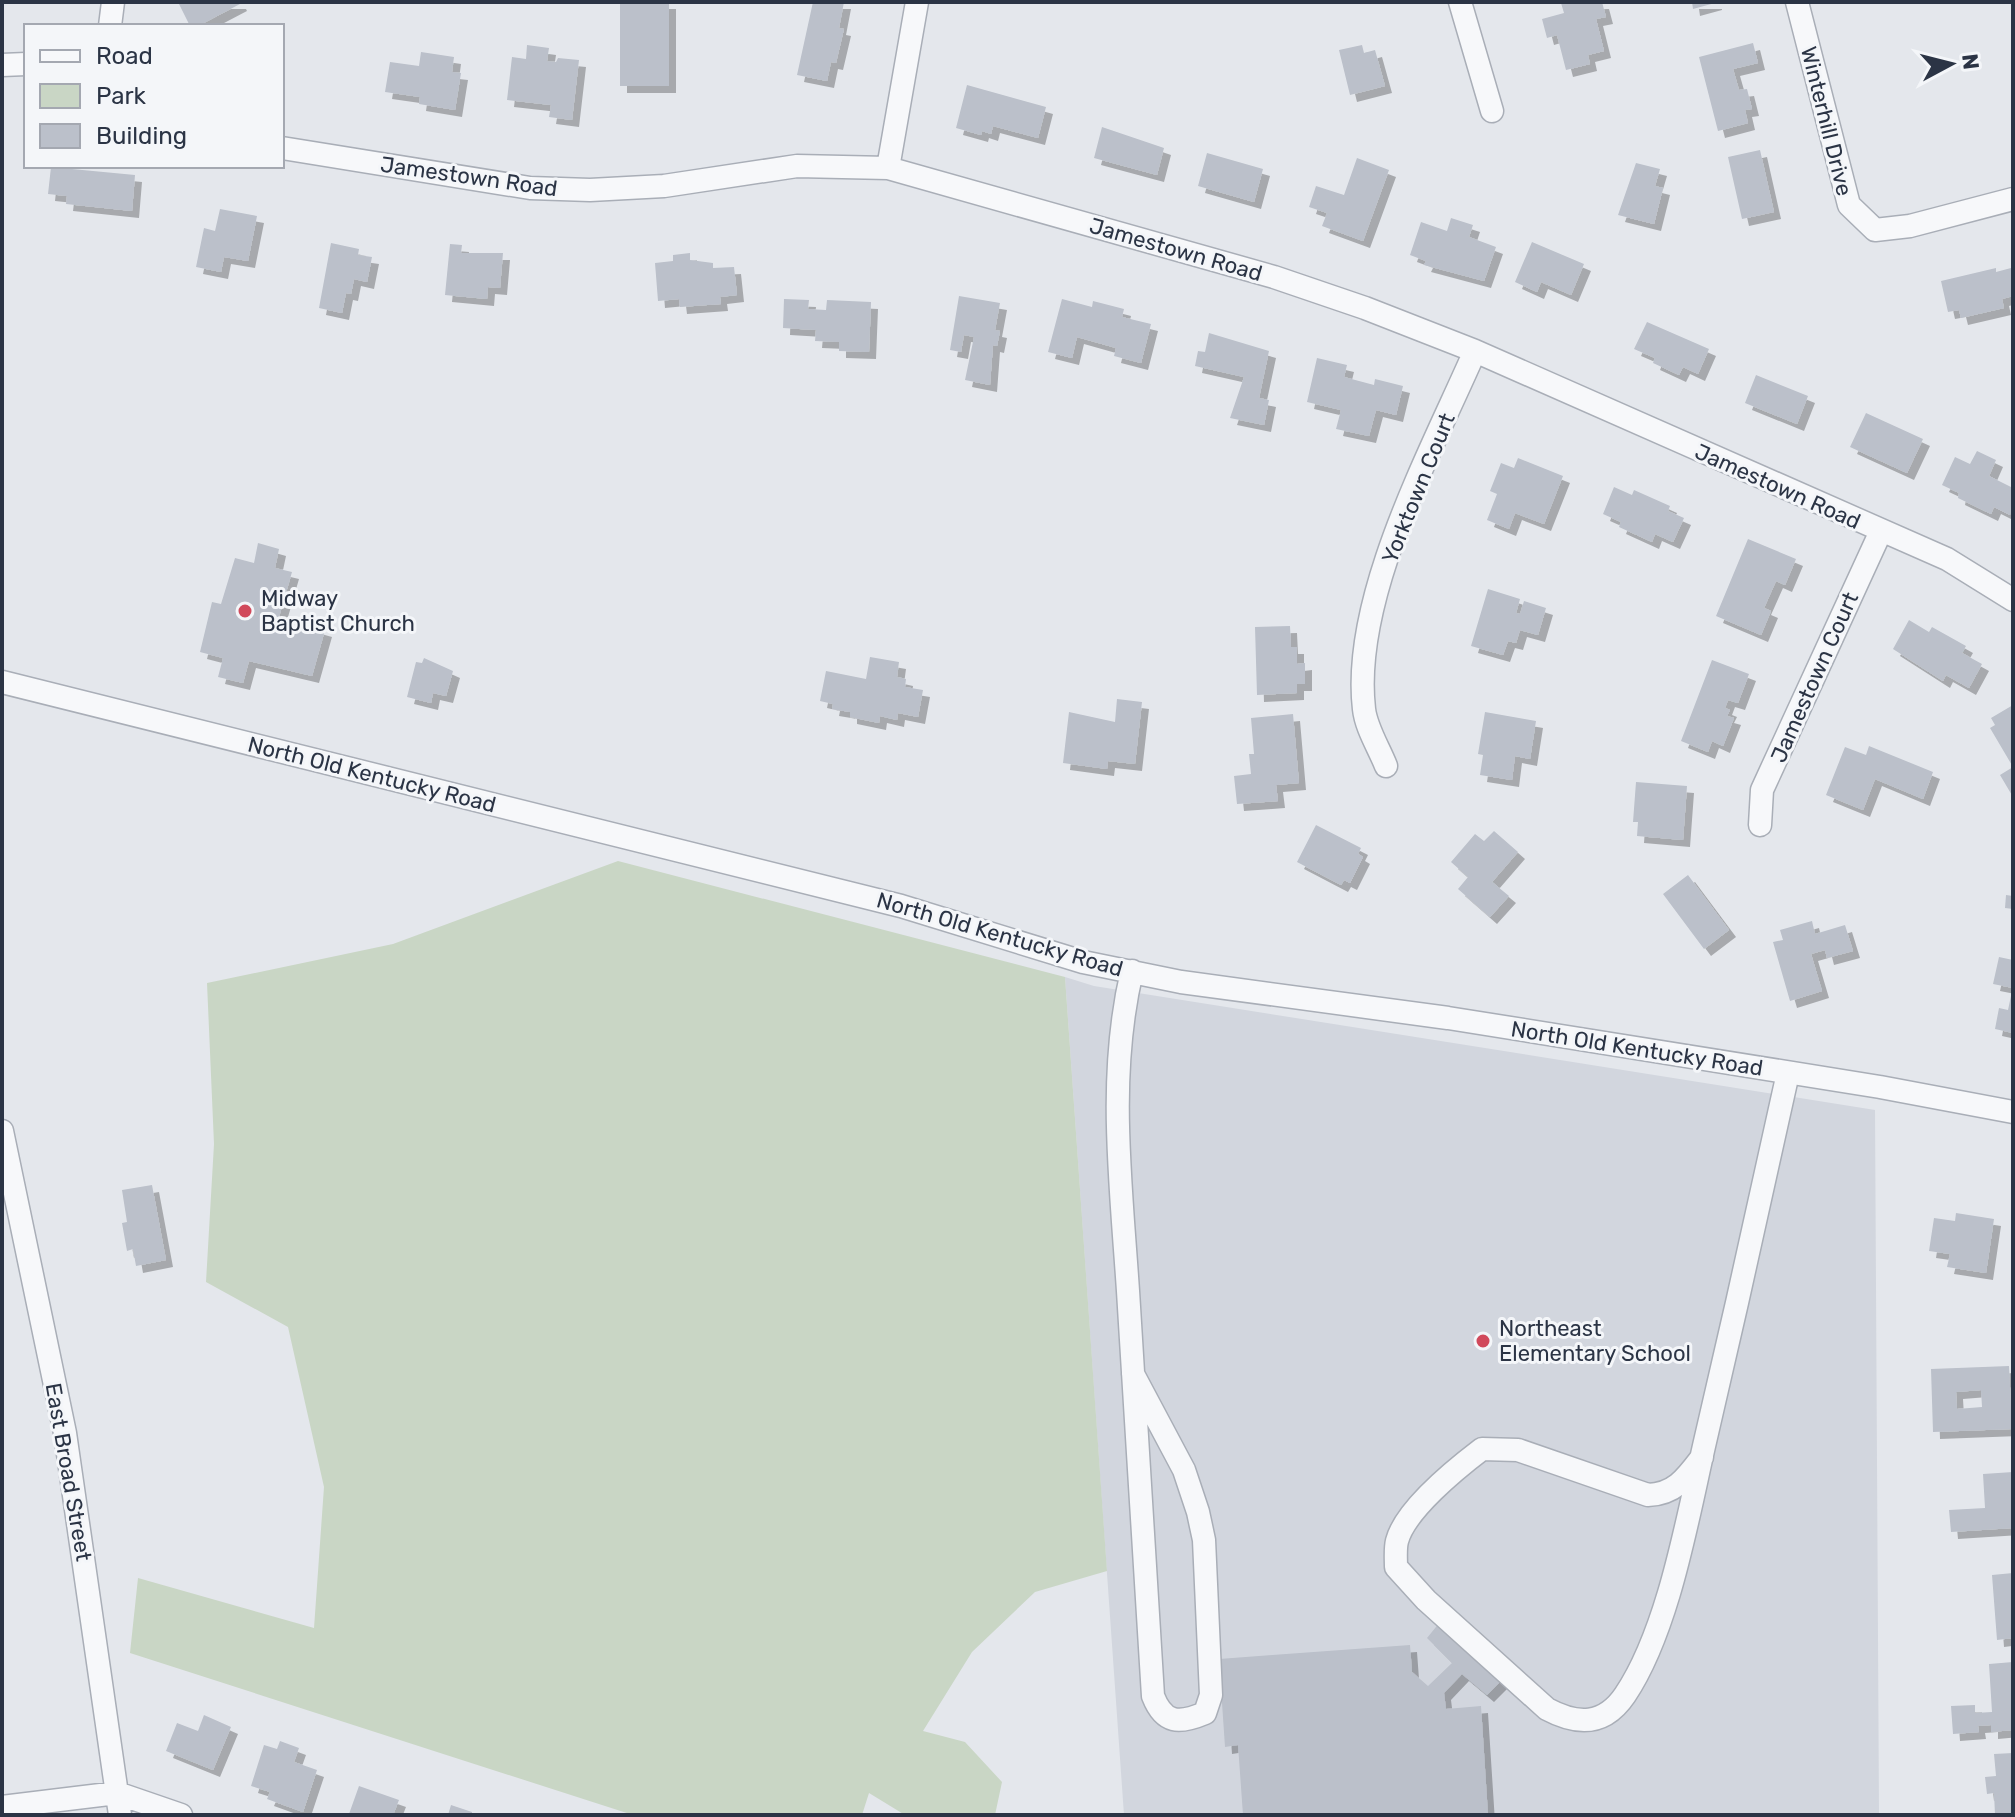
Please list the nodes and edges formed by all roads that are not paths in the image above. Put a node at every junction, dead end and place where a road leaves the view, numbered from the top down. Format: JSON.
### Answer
{"nodes":[{"id":1,"x":113,"y":2,"type":"edge"},
{"id":2,"x":917,"y":2,"type":"edge"},
{"id":3,"x":1460,"y":2,"type":"edge"},
{"id":4,"x":1797,"y":2,"type":"edge"},
{"id":5,"x":110,"y":24,"type":"edge"},
{"id":6,"x":24,"y":64,"type":"edge"},
{"id":7,"x":2,"y":65,"type":"edge"},
{"id":8,"x":1492,"y":111,"type":"dead end"},
{"id":9,"x":284,"y":148,"type":"edge"},
{"id":10,"x":888,"y":168,"type":"junction"},
{"id":11,"x":2013,"y":199,"type":"edge"},
{"id":12,"x":1475,"y":351,"type":"junction"},
{"id":13,"x":1881,"y":531,"type":"junction"},
{"id":14,"x":2013,"y":600,"type":"edge"},
{"id":15,"x":2,"y":682,"type":"edge"},
{"id":16,"x":1386,"y":766,"type":"dead end"},
{"id":17,"x":1760,"y":825,"type":"dead end"},
{"id":18,"x":1132,"y":971,"type":"junction"},
{"id":19,"x":1788,"y":1073,"type":"junction"},
{"id":20,"x":2013,"y":1112,"type":"edge"},
{"id":21,"x":2,"y":1131,"type":"edge"},
{"id":22,"x":1133,"y":1374,"type":"junction"},
{"id":23,"x":1702,"y":1457,"type":"junction"},
{"id":24,"x":118,"y":1804,"type":"edge"},
{"id":25,"x":2,"y":1807,"type":"edge"},
{"id":26,"x":181,"y":1815,"type":"edge"}],
"edges":[{"from":1,"to":5,"type":"street"},
{"from":2,"to":10,"type":"street"},
{"from":3,"to":8,"type":"street"},
{"from":4,"to":11,"type":"street","name":"Winterhill Drive"},
{"from":6,"to":7,"type":"street"},
{"from":9,"to":10,"type":"street","name":"Jamestown Road"},
{"from":10,"to":12,"type":"street","name":"Jamestown Road"},
{"from":12,"to":13,"type":"street","name":"Jamestown Road"},
{"from":12,"to":16,"type":"street","name":"Yorktown Court"},
{"from":13,"to":14,"type":"street","name":"Jamestown Road"},
{"from":13,"to":17,"type":"street","name":"Jamestown Court"},
{"from":15,"to":18,"type":"street","name":"North Old Kentucky Road"},
{"from":18,"to":19,"type":"street","name":"North Old Kentucky Road"},
{"from":18,"to":22,"type":"street"},
{"from":19,"to":20,"type":"street","name":"North Old Kentucky Road"},
{"from":19,"to":23,"type":"street"},
{"from":21,"to":24,"type":"street","name":"East Broad Street"},
{"from":22,"to":22,"type":"street"},
{"from":23,"to":23,"type":"street"},
{"from":24,"to":25,"type":"street"},
{"from":24,"to":26,"type":"street"}]}
